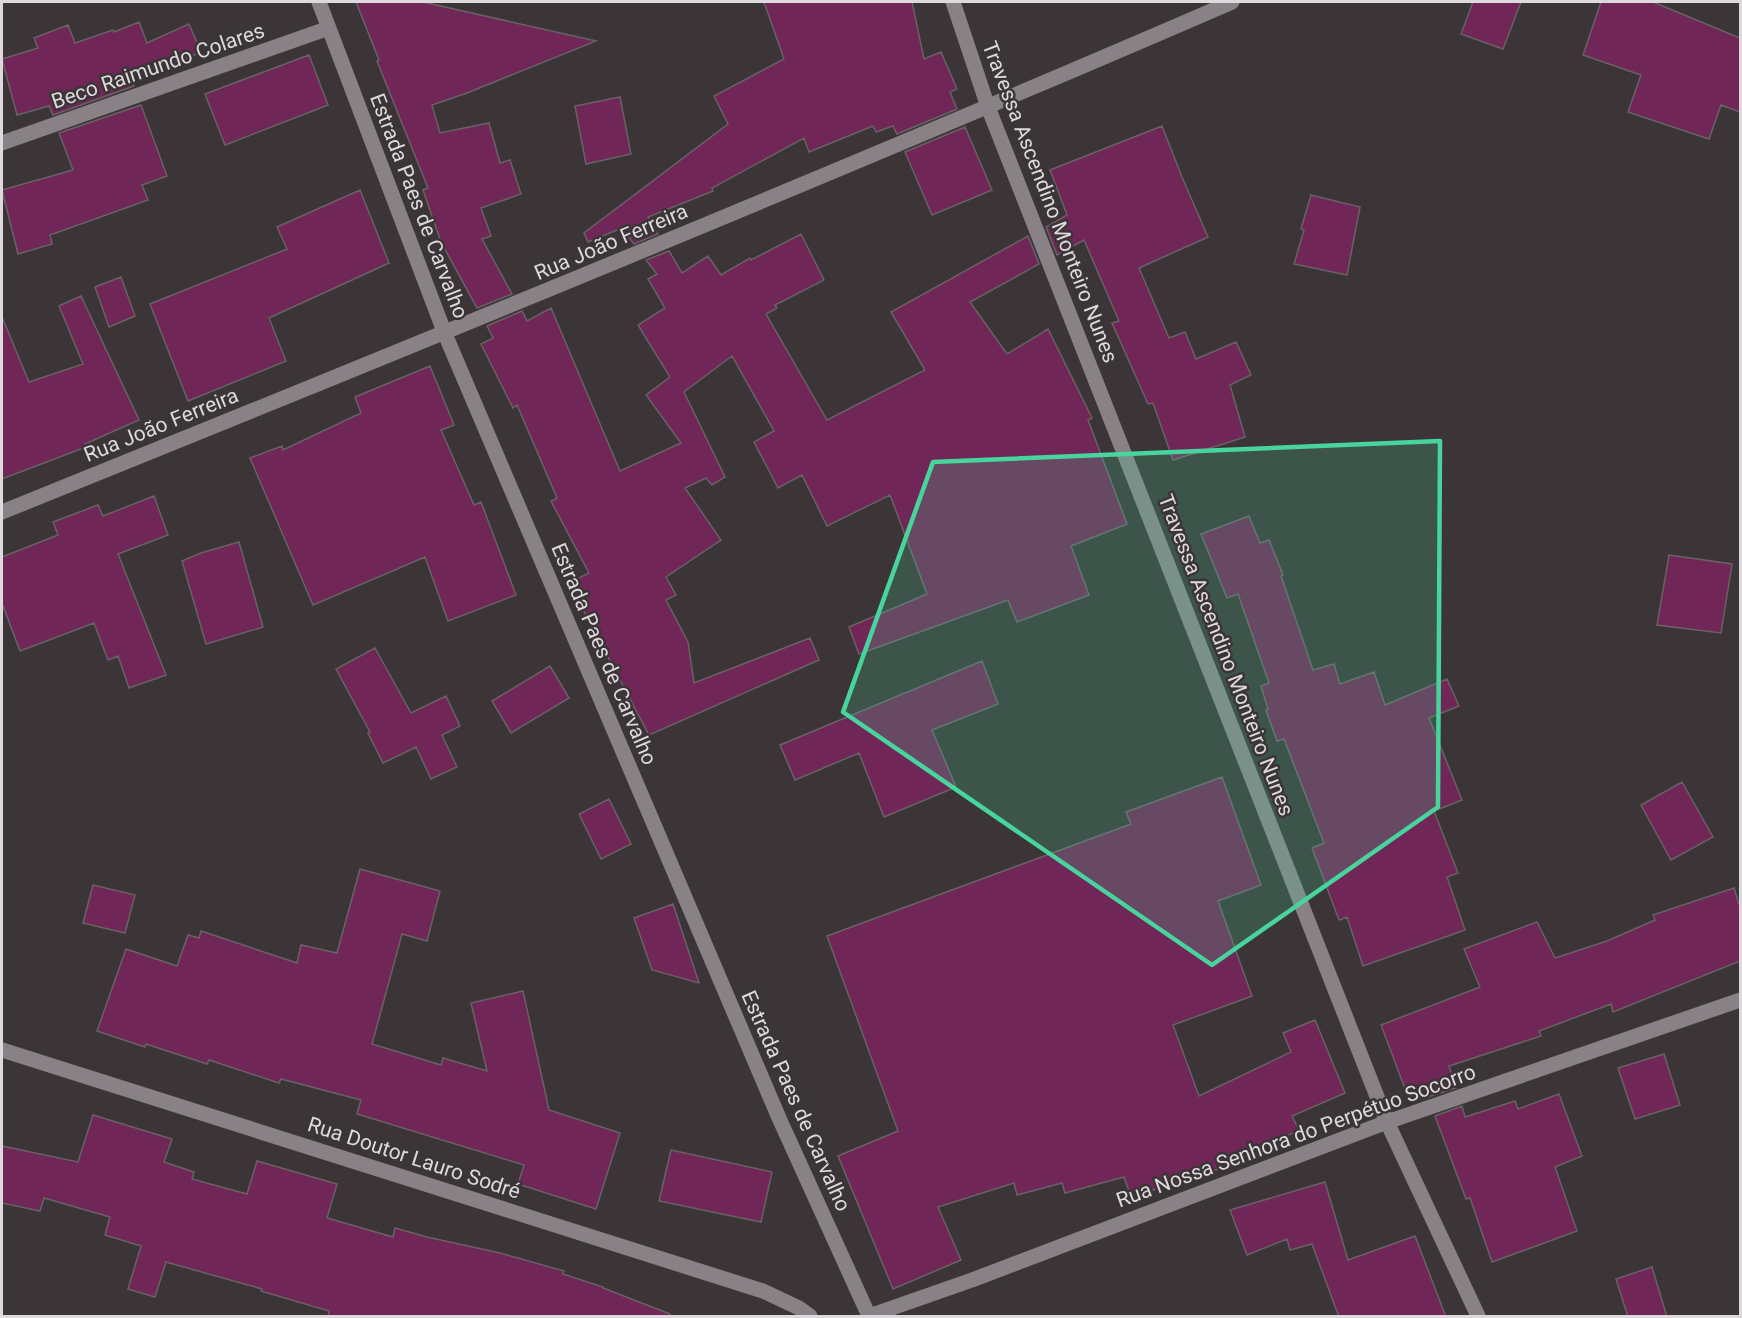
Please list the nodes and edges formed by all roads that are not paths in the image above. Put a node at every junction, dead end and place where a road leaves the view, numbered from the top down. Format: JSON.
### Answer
{"nodes":[{"id":1,"x":319,"y":2,"type":"edge"},
{"id":2,"x":953,"y":2,"type":"edge"},
{"id":3,"x":1232,"y":2,"type":"edge"},
{"id":4,"x":329,"y":28,"type":"junction"},
{"id":5,"x":988,"y":107,"type":"junction"},
{"id":6,"x":2,"y":143,"type":"edge"},
{"id":7,"x":445,"y":334,"type":"junction"},
{"id":8,"x":2,"y":512,"type":"edge"},
{"id":9,"x":1740,"y":1000,"type":"edge"},
{"id":10,"x":2,"y":1050,"type":"edge"},
{"id":11,"x":1387,"y":1122,"type":"junction"},
{"id":12,"x":869,"y":1316,"type":"edge"},
{"id":13,"x":810,"y":1317,"type":"edge"},
{"id":14,"x":1478,"y":1317,"type":"edge"}],
"edges":[{"from":1,"to":4,"type":"street","name":"Estrada Paes de Carvalho"},
{"from":2,"to":5,"type":"street","name":"Travessa Ascendino Monteiro Nunes"},
{"from":3,"to":5,"type":"street","name":"Rua João Ferreira"},
{"from":4,"to":6,"type":"street","name":"Beco Raimundo Colares"},
{"from":4,"to":7,"type":"street","name":"Estrada Paes de Carvalho"},
{"from":5,"to":7,"type":"street","name":"Rua João Ferreira"},
{"from":5,"to":11,"type":"street","name":"Travessa Ascendino Monteiro Nunes"},
{"from":7,"to":8,"type":"street","name":"Rua João Ferreira"},
{"from":7,"to":12,"type":"street","name":"Estrada Paes de Carvalho"},
{"from":9,"to":11,"type":"street","name":"Rua Nossa Senhora do Perpétuo Socorro"},
{"from":10,"to":13,"type":"street","name":"Rua Doutor Lauro Sodré"},
{"from":11,"to":12,"type":"street","name":"Rua Nossa Senhora do Perpétuo Socorro"},
{"from":11,"to":14,"type":"street","name":"Travessa Ascendino Monteiro Nunes"}]}
